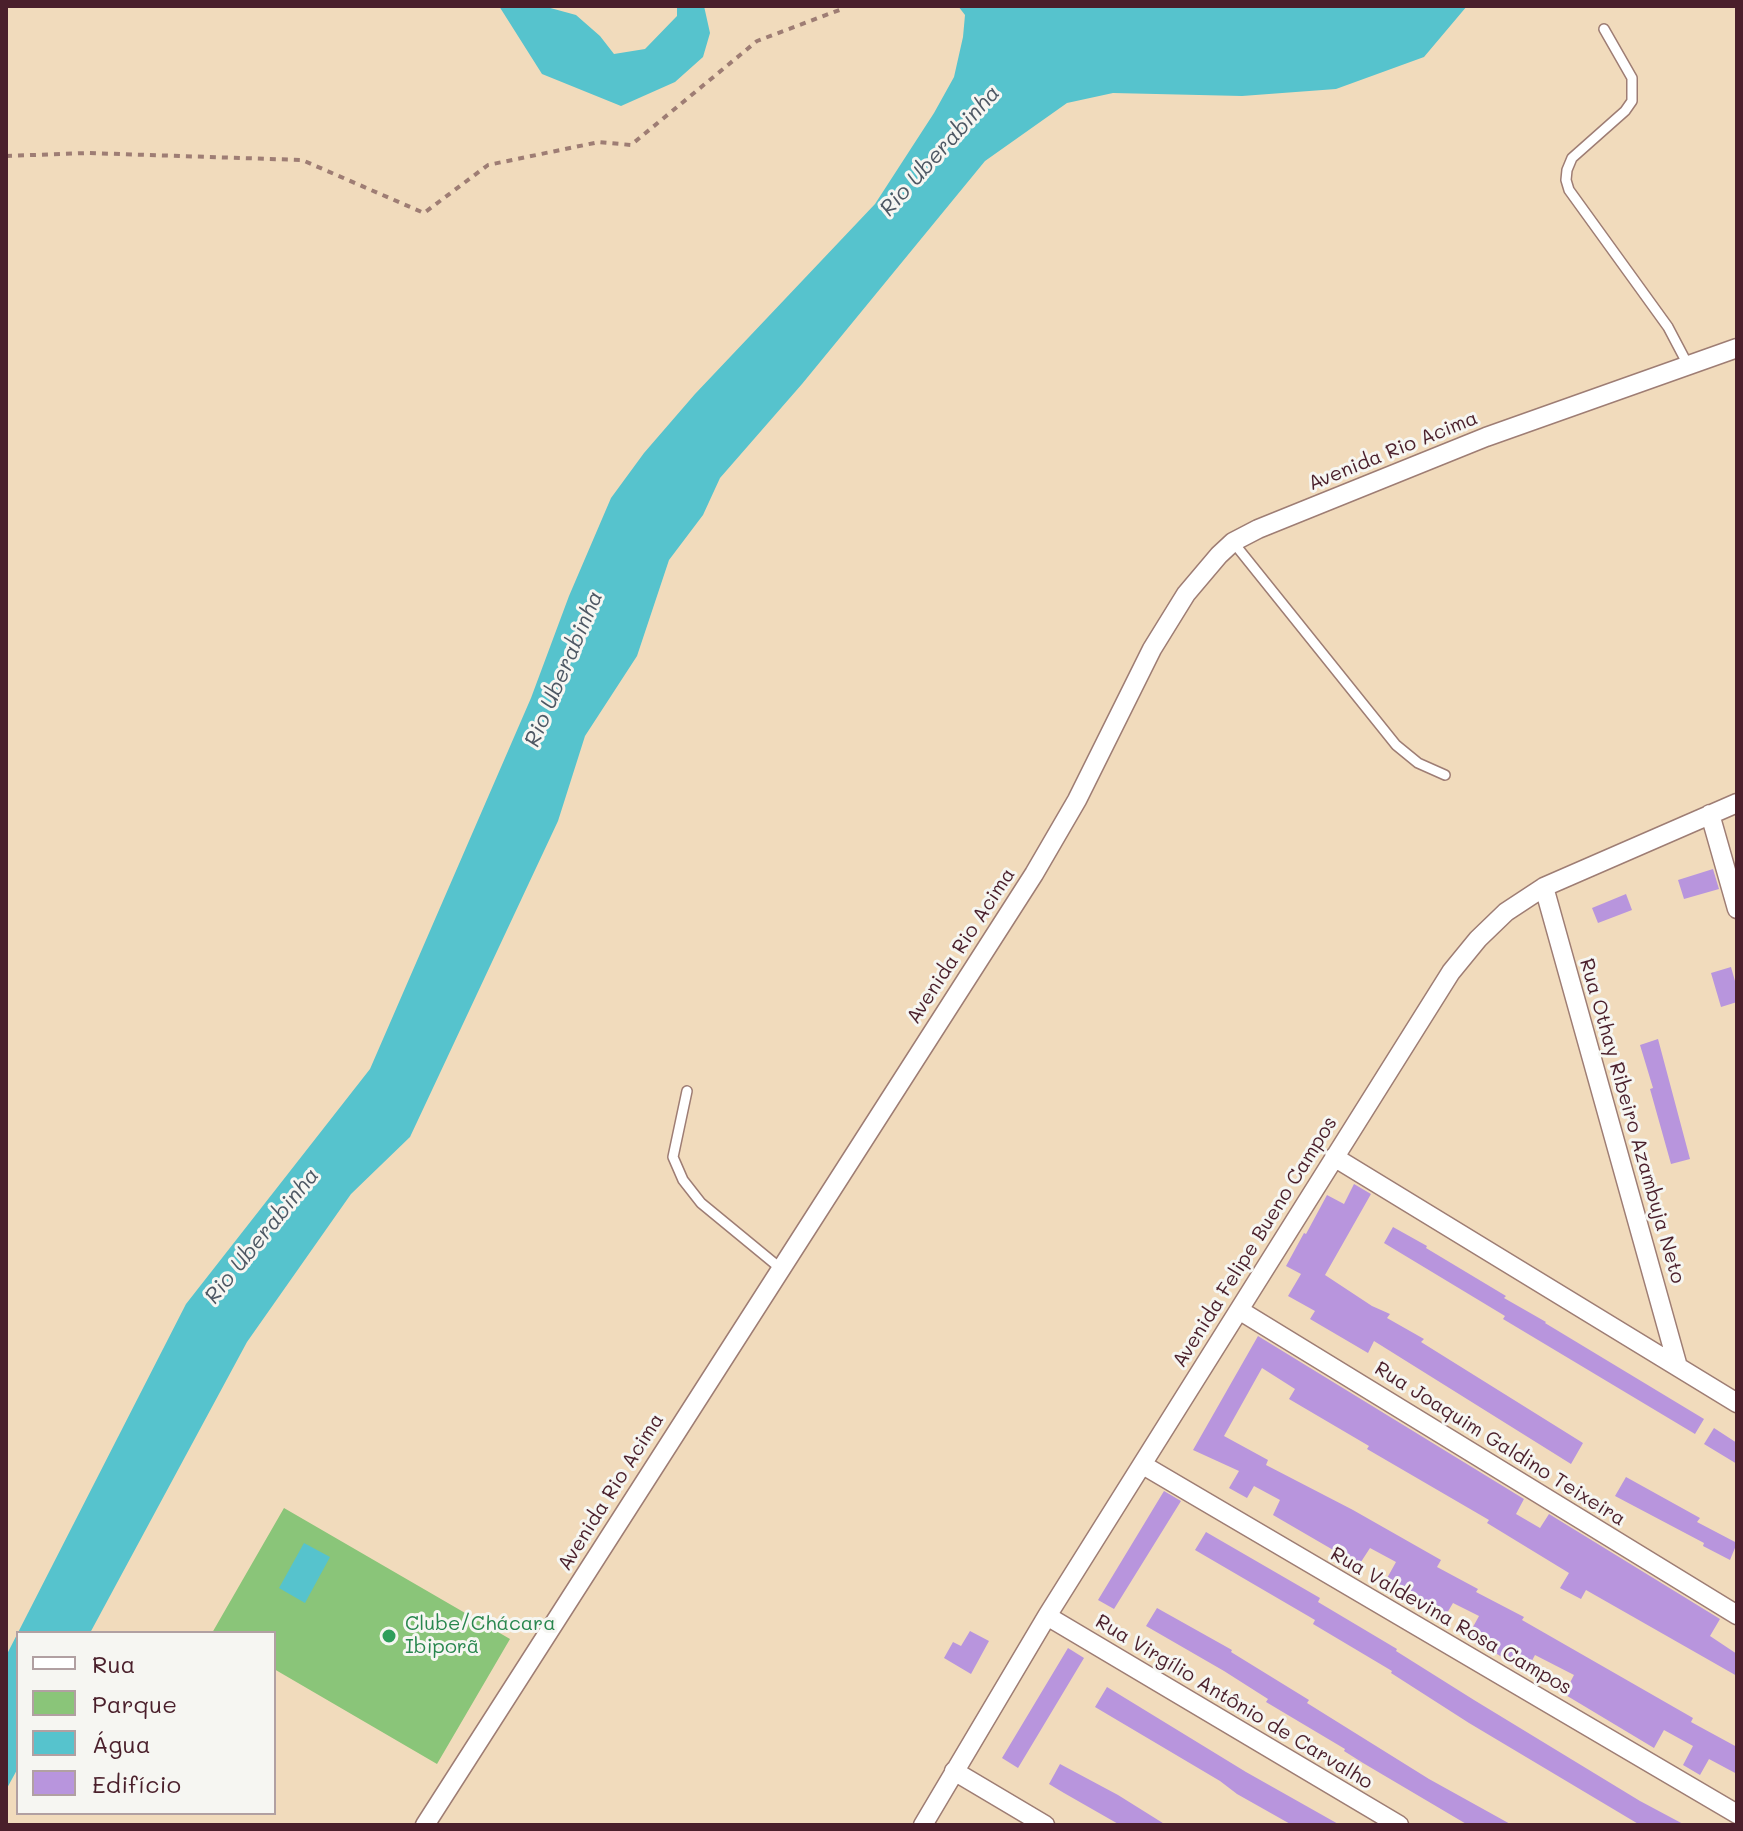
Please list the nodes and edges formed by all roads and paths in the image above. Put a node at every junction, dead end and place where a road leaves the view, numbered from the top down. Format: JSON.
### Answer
{"nodes":[{"id":1,"x":844,"y":6,"type":"edge"},
{"id":2,"x":1604,"y":29,"type":"dead end"},
{"id":3,"x":6,"y":156,"type":"edge"},
{"id":4,"x":1737,"y":348,"type":"edge"},
{"id":5,"x":1688,"y":365,"type":"junction"},
{"id":6,"x":1233,"y":542,"type":"junction"},
{"id":7,"x":1445,"y":775,"type":"dead end"},
{"id":8,"x":1737,"y":803,"type":"edge"},
{"id":9,"x":1710,"y":814,"type":"junction"},
{"id":10,"x":1544,"y":887,"type":"junction"},
{"id":11,"x":1737,"y":909,"type":"edge"},
{"id":12,"x":687,"y":1091,"type":"dead end"},
{"id":13,"x":1334,"y":1157,"type":"junction"},
{"id":14,"x":780,"y":1268,"type":"junction"},
{"id":15,"x":1239,"y":1310,"type":"junction"},
{"id":16,"x":1678,"y":1367,"type":"junction"},
{"id":17,"x":1737,"y":1403,"type":"edge"},
{"id":18,"x":1143,"y":1465,"type":"junction"},
{"id":19,"x":1737,"y":1615,"type":"edge"},
{"id":20,"x":1047,"y":1616,"type":"junction"},
{"id":21,"x":954,"y":1771,"type":"junction"},
{"id":22,"x":1737,"y":1814,"type":"edge"},
{"id":23,"x":425,"y":1825,"type":"edge"},
{"id":24,"x":923,"y":1825,"type":"edge"},
{"id":25,"x":1045,"y":1825,"type":"edge"},
{"id":26,"x":1399,"y":1825,"type":"edge"}],
"edges":[{"from":1,"to":3,"type":"path"},
{"from":2,"to":5,"type":"lane"},
{"from":4,"to":5,"type":"street","name":"Avenida Rio Acima"},
{"from":5,"to":6,"type":"street","name":"Avenida Rio Acima"},
{"from":6,"to":7,"type":"lane"},
{"from":6,"to":14,"type":"street","name":"Avenida Rio Acima"},
{"from":8,"to":9,"type":"street","name":"Avenida Felipe Bueno Campos"},
{"from":9,"to":10,"type":"street","name":"Avenida Felipe Bueno Campos"},
{"from":9,"to":11,"type":"street"},
{"from":10,"to":13,"type":"street","name":"Avenida Felipe Bueno Campos"},
{"from":10,"to":16,"type":"street","name":"Rua Othay Ribeiro Azambuja Neto"},
{"from":12,"to":14,"type":"lane"},
{"from":13,"to":15,"type":"street","name":"Avenida Felipe Bueno Campos"},
{"from":13,"to":16,"type":"street"},
{"from":14,"to":23,"type":"street","name":"Avenida Rio Acima"},
{"from":15,"to":18,"type":"street","name":"Avenida Felipe Bueno Campos"},
{"from":15,"to":19,"type":"street","name":"Rua Joaquim Galdino Teixeira"},
{"from":16,"to":17,"type":"street"},
{"from":18,"to":20,"type":"street","name":"Avenida Felipe Bueno Campos"},
{"from":18,"to":22,"type":"street","name":"Rua Valdevina Rosa Campos"},
{"from":20,"to":21,"type":"street","name":"Avenida Felipe Bueno Campos"},
{"from":20,"to":26,"type":"street","name":"Rua Virgílio Antônio de Carvalho"},
{"from":21,"to":24,"type":"street","name":"Avenida Felipe Bueno Campos"},
{"from":21,"to":25,"type":"street"}]}
